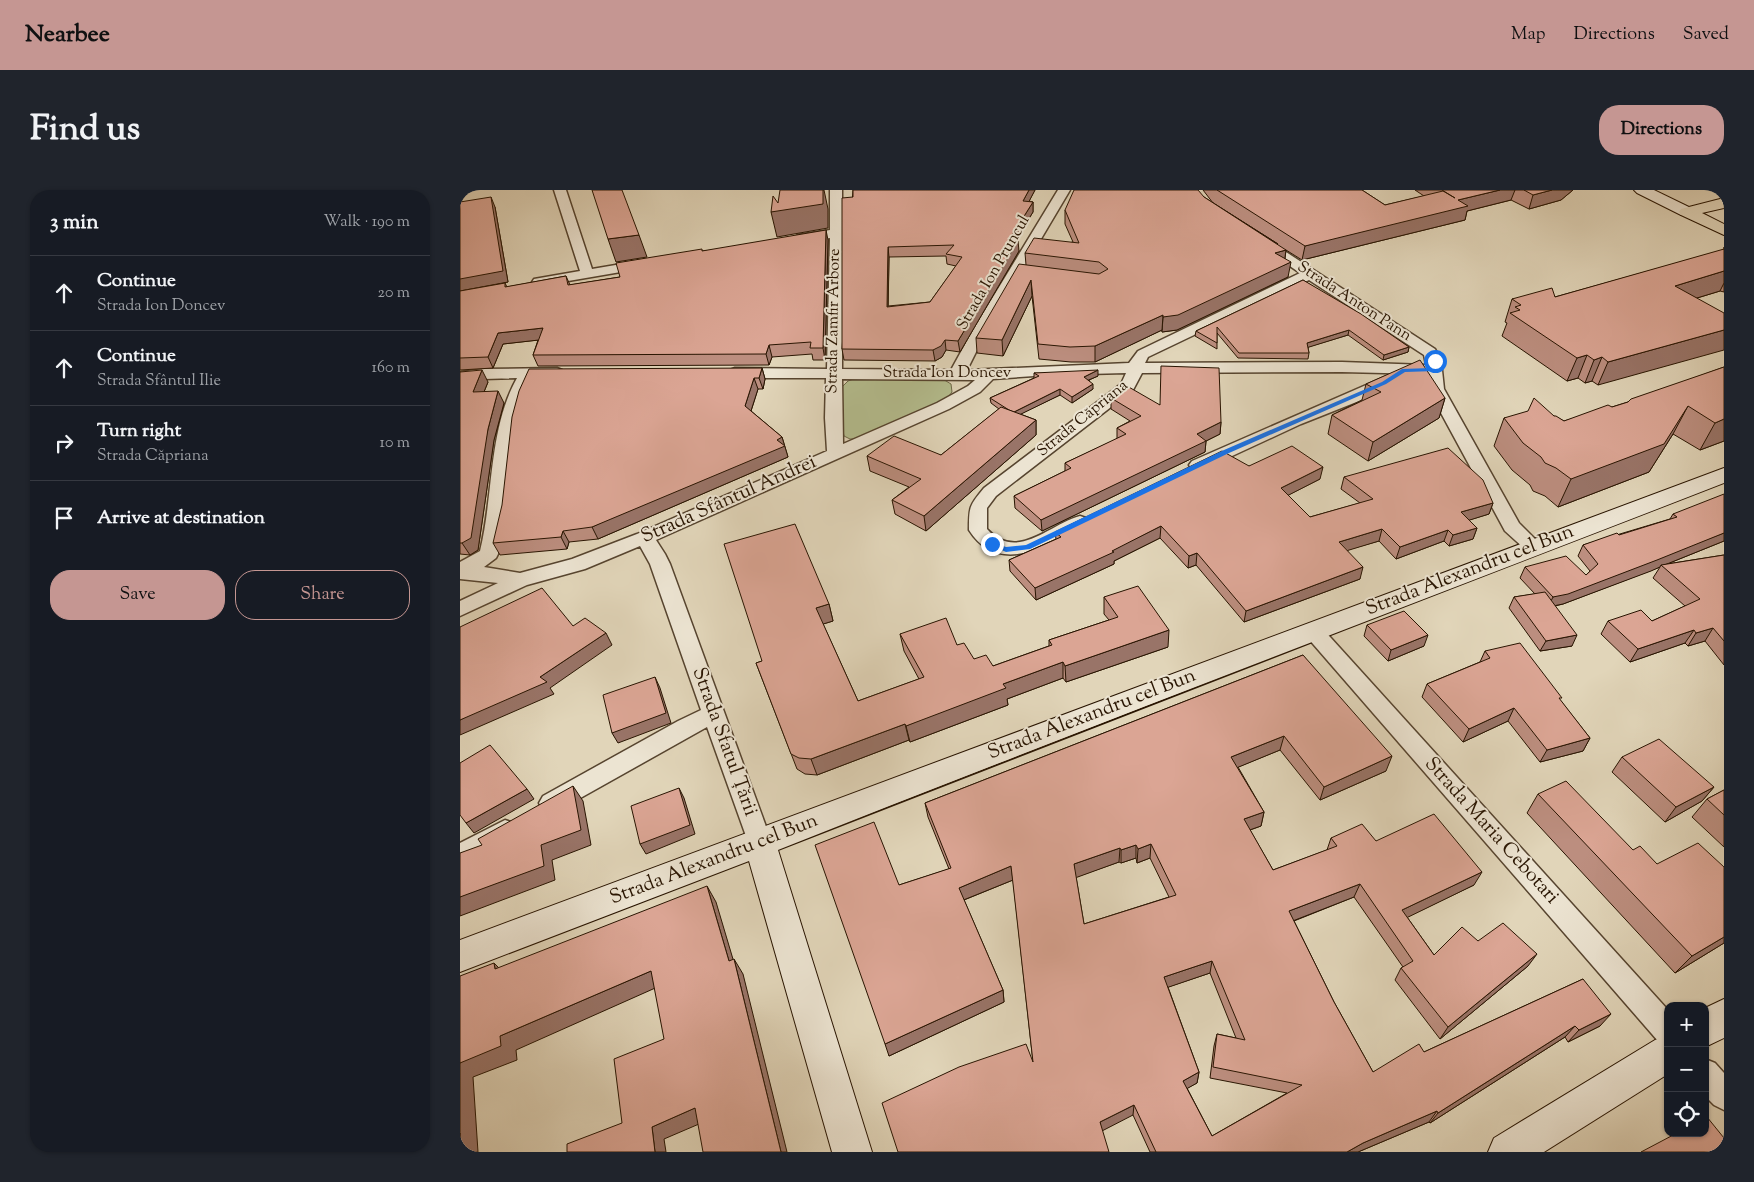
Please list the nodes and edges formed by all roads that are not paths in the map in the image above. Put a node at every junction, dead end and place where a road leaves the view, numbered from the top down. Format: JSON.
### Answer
{"nodes":[{"id":1,"x":560,"y":190,"type":"edge"},
{"id":2,"x":836,"y":190,"type":"edge"},
{"id":3,"x":1064,"y":190,"type":"edge"},
{"id":4,"x":1642,"y":190,"type":"edge"},
{"id":5,"x":1724,"y":202,"type":"edge"},
{"id":6,"x":1687,"y":212,"type":"junction"},
{"id":7,"x":1724,"y":230,"type":"edge"},
{"id":8,"x":835,"y":233,"type":"junction"},
{"id":9,"x":1253,"y":236,"type":"edge"},
{"id":10,"x":788,"y":241,"type":"edge"},
{"id":11,"x":654,"y":263,"type":"edge"},
{"id":12,"x":588,"y":273,"type":"junction"},
{"id":13,"x":1310,"y":274,"type":"junction"},
{"id":14,"x":529,"y":284,"type":"edge"},
{"id":15,"x":1134,"y":368,"type":"junction"},
{"id":16,"x":1404,"y":370,"type":"junction"},
{"id":17,"x":1434,"y":370,"type":"junction"},
{"id":18,"x":716,"y":372,"type":"edge"},
{"id":19,"x":834,"y":372,"type":"junction"},
{"id":20,"x":528,"y":373,"type":"junction"},
{"id":21,"x":568,"y":373,"type":"edge"},
{"id":22,"x":957,"y":374,"type":"junction"},
{"id":23,"x":989,"y":375,"type":"junction"},
{"id":24,"x":460,"y":377,"type":"edge"},
{"id":25,"x":836,"y":452,"type":"junction"},
{"id":26,"x":1183,"y":472,"type":"edge"},
{"id":27,"x":1724,"y":475,"type":"edge"},
{"id":28,"x":1096,"y":514,"type":"edge"},
{"id":29,"x":644,"y":538,"type":"junction"},
{"id":30,"x":1533,"y":546,"type":"junction"},
{"id":31,"x":460,"y":571,"type":"edge"},
{"id":32,"x":520,"y":580,"type":"junction"},
{"id":33,"x":460,"y":609,"type":"edge"},
{"id":34,"x":1314,"y":632,"type":"junction"},
{"id":35,"x":714,"y":714,"type":"junction"},
{"id":36,"x":760,"y":843,"type":"junction"},
{"id":37,"x":460,"y":856,"type":"edge"},
{"id":38,"x":460,"y":956,"type":"edge"},
{"id":39,"x":1724,"y":1017,"type":"edge"},
{"id":40,"x":1664,"y":1026,"type":"edge"},
{"id":41,"x":1709,"y":1026,"type":"edge"},
{"id":42,"x":1664,"y":1054,"type":"edge"},
{"id":43,"x":1709,"y":1078,"type":"edge"},
{"id":44,"x":1724,"y":1095,"type":"edge"},
{"id":45,"x":852,"y":1152,"type":"edge"},
{"id":46,"x":1508,"y":1152,"type":"edge"}],
"edges":[{"from":1,"to":12,"type":"street"},
{"from":2,"to":8,"type":"street","name":"Strada Zamfir Arbore"},
{"from":3,"to":22,"type":"street","name":"Strada Ion Pruncul"},
{"from":4,"to":6,"type":"main road"},
{"from":5,"to":6,"type":"main road"},
{"from":6,"to":7,"type":"main road"},
{"from":8,"to":10,"type":"street"},
{"from":8,"to":19,"type":"street","name":"Strada Zamfir Arbore"},
{"from":9,"to":13,"type":"street","name":"Strada Anton Pann"},
{"from":11,"to":12,"type":"street"},
{"from":12,"to":14,"type":"street"},
{"from":13,"to":15,"type":"street","name":"Strada Căpriana"},
{"from":13,"to":17,"type":"street","name":"Strada Anton Pann"},
{"from":15,"to":16,"type":"street","name":"Strada Ion Doncev"},
{"from":15,"to":23,"type":"street","name":"Strada Ion Doncev"},
{"from":15,"to":28,"type":"street","name":"Strada Căpriana"},
{"from":16,"to":17,"type":"street","name":"Strada Ion Doncev"},
{"from":16,"to":26,"type":"street"},
{"from":17,"to":30,"type":"street","name":"Strada Anton Pann"},
{"from":18,"to":19,"type":"street","name":"Strada Ion Doncev"},
{"from":19,"to":22,"type":"street","name":"Strada Ion Doncev"},
{"from":19,"to":25,"type":"street","name":"Strada Zamfir Arbore"},
{"from":20,"to":21,"type":"street"},
{"from":20,"to":24,"type":"street"},
{"from":20,"to":31,"type":"street"},
{"from":22,"to":23,"type":"street","name":"Strada Ion Doncev"},
{"from":23,"to":25,"type":"street","name":"Strada Sfântul Andrei"},
{"from":25,"to":29,"type":"street","name":"Strada Sfântul Andrei"},
{"from":27,"to":30,"type":"main road","name":"Strada Alexandru cel Bun"},
{"from":29,"to":32,"type":"street","name":"Strada Sfântul Andrei"},
{"from":29,"to":35,"type":"street","name":"Strada Sfatul Țării"},
{"from":30,"to":34,"type":"main road","name":"Strada Alexandru cel Bun"},
{"from":31,"to":32,"type":"street"},
{"from":32,"to":33,"type":"street","name":"Strada Sfântul Andrei"},
{"from":34,"to":36,"type":"main road","name":"Strada Alexandru cel Bun"},
{"from":34,"to":40,"type":"street","name":"Strada Maria Cebotari"},
{"from":35,"to":36,"type":"street","name":"Strada Sfatul Țării"},
{"from":35,"to":37,"type":"street"},
{"from":36,"to":38,"type":"main road","name":"Strada Alexandru cel Bun"},
{"from":36,"to":45,"type":"main road","name":"Strada Sfatul Țării"},
{"from":39,"to":41,"type":"main road"},
{"from":42,"to":46,"type":"main road"},
{"from":43,"to":44,"type":"street"}]}
